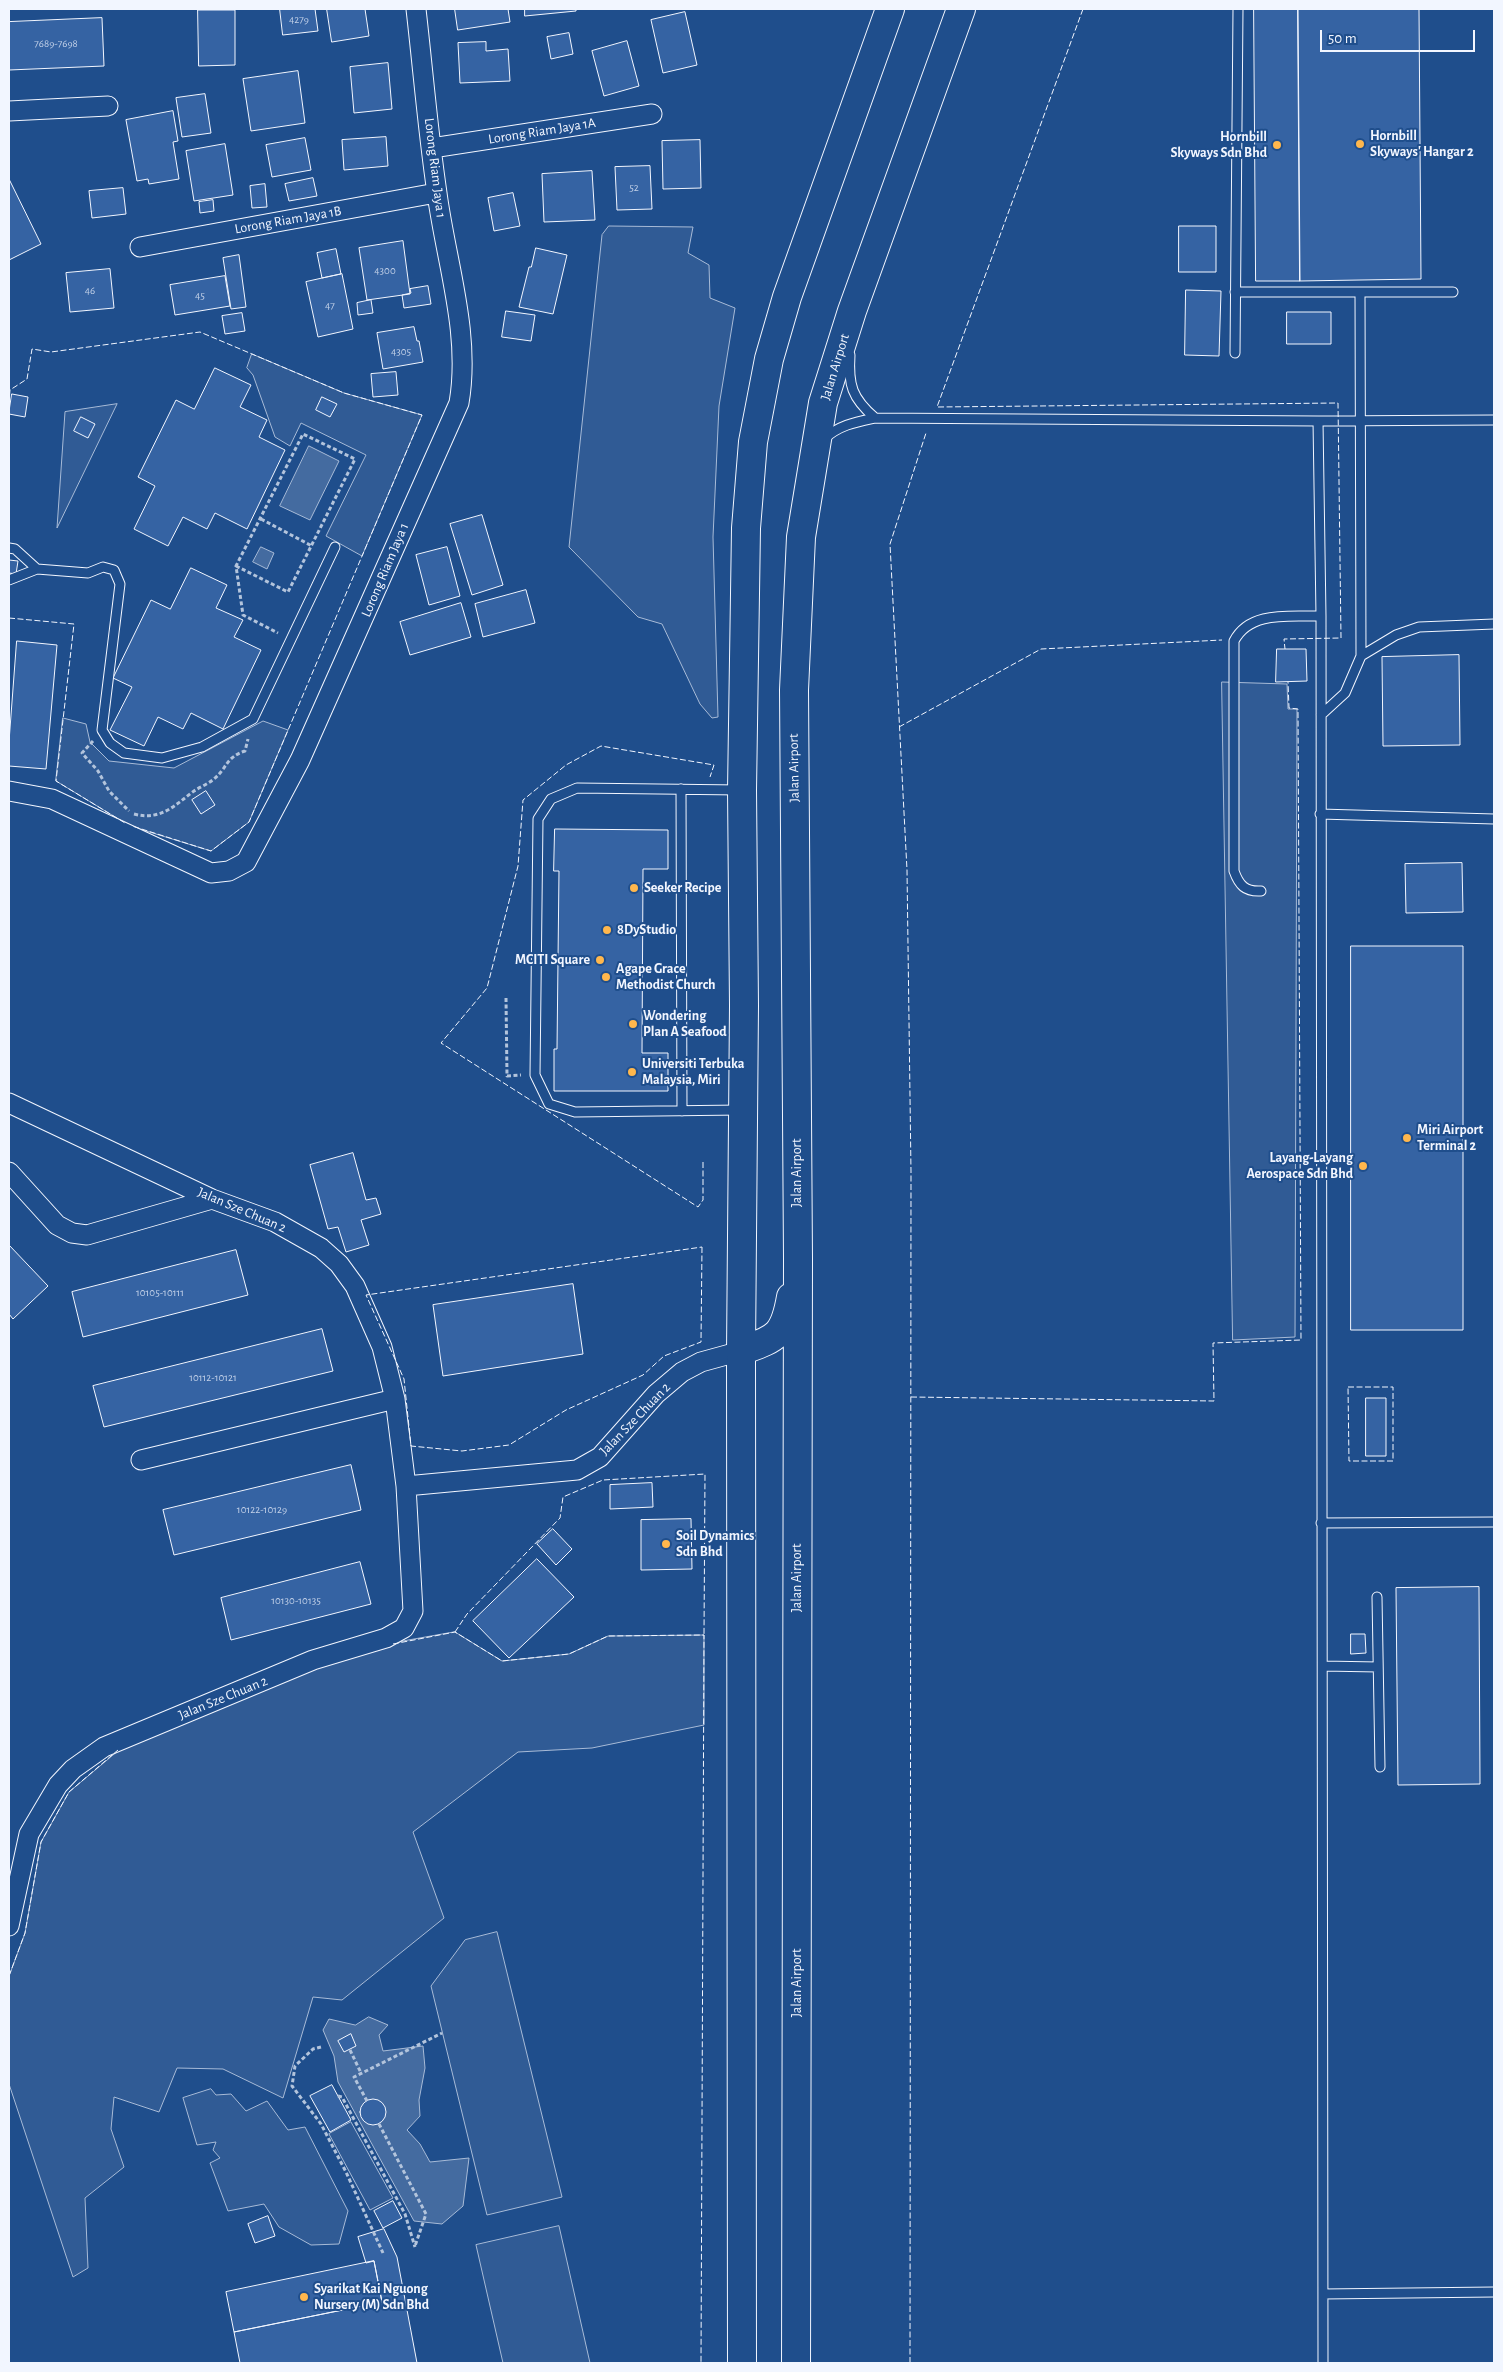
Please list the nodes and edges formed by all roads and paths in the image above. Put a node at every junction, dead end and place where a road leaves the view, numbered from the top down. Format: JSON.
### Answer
{"nodes":[{"id":1,"x":416,"y":9,"type":"edge"},
{"id":2,"x":890,"y":9,"type":"edge"},
{"id":3,"x":961,"y":9,"type":"edge"},
{"id":4,"x":1238,"y":9,"type":"edge"},
{"id":5,"x":108,"y":106,"type":"dead end"},
{"id":6,"x":9,"y":111,"type":"edge"},
{"id":7,"x":652,"y":114,"type":"dead end"},
{"id":8,"x":432,"y":148,"type":"junction"},
{"id":9,"x":436,"y":193,"type":"junction"},
{"id":10,"x":140,"y":247,"type":"dead end"},
{"id":11,"x":1235,"y":292,"type":"junction"},
{"id":12,"x":1360,"y":292,"type":"junction"},
{"id":13,"x":1453,"y":292,"type":"dead end"},
{"id":14,"x":852,"y":311,"type":"junction"},
{"id":15,"x":1235,"y":352,"type":"dead end"},
{"id":16,"x":875,"y":418,"type":"junction"},
{"id":17,"x":1494,"y":420,"type":"edge"},
{"id":18,"x":1318,"y":421,"type":"junction"},
{"id":19,"x":1360,"y":421,"type":"junction"},
{"id":20,"x":816,"y":447,"type":"junction"},
{"id":21,"x":260,"y":519,"type":"junction"},
{"id":22,"x":312,"y":546,"type":"junction"},
{"id":23,"x":335,"y":547,"type":"dead end"},
{"id":24,"x":9,"y":548,"type":"edge"},
{"id":25,"x":236,"y":566,"type":"junction"},
{"id":26,"x":37,"y":569,"type":"junction"},
{"id":27,"x":9,"y":580,"type":"edge"},
{"id":28,"x":1320,"y":616,"type":"junction"},
{"id":29,"x":1494,"y":624,"type":"edge"},
{"id":30,"x":291,"y":639,"type":"junction"},
{"id":31,"x":1361,"y":656,"type":"junction"},
{"id":32,"x":1321,"y":715,"type":"junction"},
{"id":33,"x":253,"y":719,"type":"junction"},
{"id":34,"x":102,"y":730,"type":"junction"},
{"id":35,"x":681,"y":789,"type":"junction"},
{"id":36,"x":742,"y":790,"type":"junction"},
{"id":37,"x":9,"y":791,"type":"edge"},
{"id":38,"x":1320,"y":814,"type":"junction"},
{"id":39,"x":1494,"y":818,"type":"edge"},
{"id":40,"x":1261,"y":891,"type":"dead end"},
{"id":41,"x":506,"y":998,"type":"dead end"},
{"id":42,"x":535,"y":1075,"type":"junction"},
{"id":43,"x":9,"y":1103,"type":"edge"},
{"id":44,"x":744,"y":1110,"type":"junction"},
{"id":45,"x":682,"y":1111,"type":"junction"},
{"id":46,"x":9,"y":1172,"type":"edge"},
{"id":47,"x":212,"y":1199,"type":"junction"},
{"id":48,"x":798,"y":1258,"type":"junction"},
{"id":49,"x":741,"y":1351,"type":"junction"},
{"id":50,"x":395,"y":1399,"type":"junction"},
{"id":51,"x":141,"y":1460,"type":"dead end"},
{"id":52,"x":406,"y":1486,"type":"junction"},
{"id":53,"x":1494,"y":1522,"type":"edge"},
{"id":54,"x":1321,"y":1523,"type":"junction"},
{"id":55,"x":1377,"y":1598,"type":"dead end"},
{"id":56,"x":1323,"y":1666,"type":"junction"},
{"id":57,"x":1378,"y":1667,"type":"junction"},
{"id":58,"x":1380,"y":1767,"type":"dead end"},
{"id":59,"x":9,"y":1926,"type":"edge"},
{"id":60,"x":442,"y":2033,"type":"dead end"},
{"id":61,"x":321,"y":2047,"type":"dead end"},
{"id":62,"x":350,"y":2050,"type":"dead end"},
{"id":63,"x":361,"y":2073,"type":"junction"},
{"id":64,"x":338,"y":2096,"type":"dead end"},
{"id":65,"x":367,"y":2101,"type":"dead end"},
{"id":66,"x":379,"y":2124,"type":"dead end"},
{"id":67,"x":383,"y":2253,"type":"dead end"},
{"id":68,"x":1494,"y":2292,"type":"edge"},
{"id":69,"x":1323,"y":2294,"type":"junction"},
{"id":70,"x":742,"y":2363,"type":"edge"},
{"id":71,"x":796,"y":2363,"type":"edge"},
{"id":72,"x":1322,"y":2363,"type":"edge"}],
"edges":[{"from":1,"to":8,"type":"street","name":"Lorong Riam Jaya 1"},
{"from":2,"to":36,"type":"main road"},
{"from":3,"to":14,"type":"main road","name":"Jalan Airport"},
{"from":4,"to":11,"type":"lane"},
{"from":5,"to":6,"type":"street"},
{"from":7,"to":8,"type":"street","name":"Lorong Riam Jaya 1A"},
{"from":8,"to":9,"type":"street","name":"Lorong Riam Jaya 1"},
{"from":9,"to":10,"type":"street","name":"Lorong Riam Jaya 1B"},
{"from":9,"to":37,"type":"street","name":"Lorong Riam Jaya 1"},
{"from":11,"to":12,"type":"lane"},
{"from":11,"to":15,"type":"lane"},
{"from":12,"to":13,"type":"lane"},
{"from":12,"to":19,"type":"lane"},
{"from":14,"to":16,"type":"lane"},
{"from":14,"to":20,"type":"main road","name":"Jalan Airport"},
{"from":16,"to":18,"type":"lane"},
{"from":16,"to":20,"type":"lane"},
{"from":17,"to":19,"type":"lane"},
{"from":18,"to":19,"type":"lane"},
{"from":18,"to":28,"type":"lane"},
{"from":19,"to":31,"type":"lane"},
{"from":20,"to":48,"type":"main road","name":"Jalan Airport"},
{"from":21,"to":22,"type":"path"},
{"from":21,"to":22,"type":"path"},
{"from":21,"to":25,"type":"path"},
{"from":22,"to":25,"type":"path"},
{"from":23,"to":30,"type":"lane"},
{"from":24,"to":26,"type":"lane"},
{"from":25,"to":30,"type":"path"},
{"from":26,"to":27,"type":"lane"},
{"from":26,"to":34,"type":"lane"},
{"from":28,"to":32,"type":"lane"},
{"from":28,"to":40,"type":"lane"},
{"from":29,"to":31,"type":"lane"},
{"from":30,"to":33,"type":"lane"},
{"from":31,"to":32,"type":"lane"},
{"from":32,"to":38,"type":"lane"},
{"from":33,"to":34,"type":"lane"},
{"from":33,"to":34,"type":"path"},
{"from":35,"to":36,"type":"lane"},
{"from":35,"to":42,"type":"lane"},
{"from":35,"to":45,"type":"lane"},
{"from":36,"to":44,"type":"main road"},
{"from":38,"to":39,"type":"lane"},
{"from":38,"to":54,"type":"lane"},
{"from":41,"to":42,"type":"path"},
{"from":42,"to":45,"type":"lane"},
{"from":43,"to":47,"type":"street","name":"Jalan Sze Chuan 2"},
{"from":44,"to":45,"type":"lane"},
{"from":44,"to":49,"type":"main road"},
{"from":46,"to":47,"type":"street"},
{"from":47,"to":50,"type":"street","name":"Jalan Sze Chuan 2"},
{"from":48,"to":49,"type":"main road"},
{"from":48,"to":71,"type":"main road","name":"Jalan Airport"},
{"from":49,"to":52,"type":"street","name":"Jalan Sze Chuan 2"},
{"from":49,"to":70,"type":"main road"},
{"from":50,"to":51,"type":"street"},
{"from":50,"to":52,"type":"street","name":"Jalan Sze Chuan 2"},
{"from":52,"to":59,"type":"street","name":"Jalan Sze Chuan 2"},
{"from":53,"to":54,"type":"lane"},
{"from":54,"to":56,"type":"lane"},
{"from":55,"to":57,"type":"lane"},
{"from":56,"to":57,"type":"lane"},
{"from":56,"to":69,"type":"lane"},
{"from":57,"to":58,"type":"lane"},
{"from":60,"to":63,"type":"path"},
{"from":61,"to":67,"type":"path"},
{"from":62,"to":63,"type":"path"},
{"from":63,"to":65,"type":"path"},
{"from":64,"to":66,"type":"path"},
{"from":68,"to":69,"type":"lane"},
{"from":69,"to":72,"type":"lane"}]}
